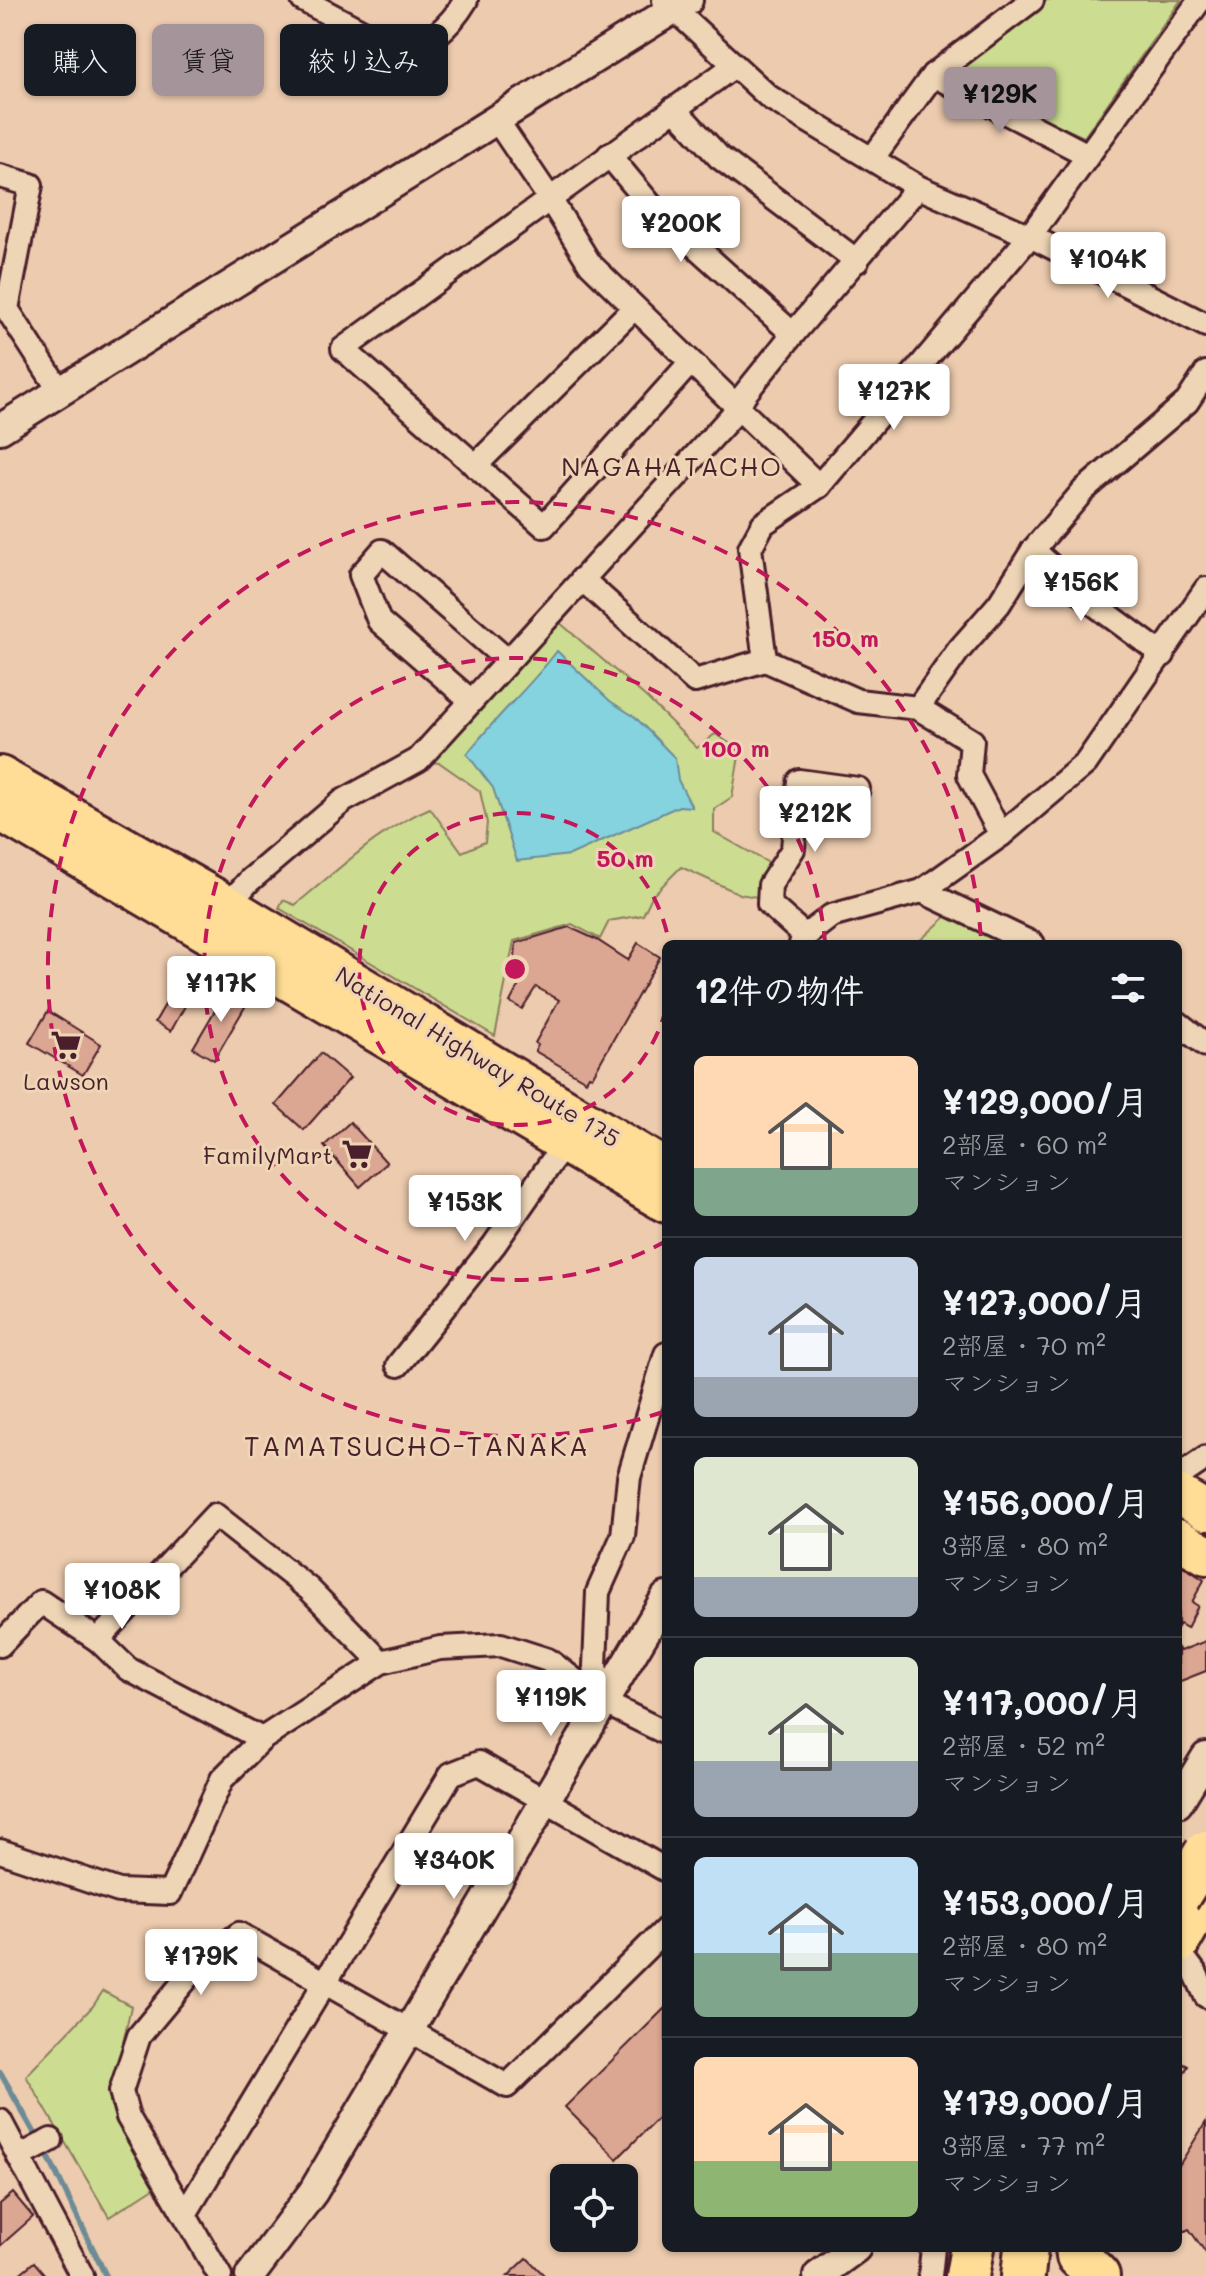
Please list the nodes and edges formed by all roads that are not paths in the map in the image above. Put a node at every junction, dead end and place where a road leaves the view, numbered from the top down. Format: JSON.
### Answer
{"nodes":[{"id":1,"x":303,"y":0,"type":"edge"},
{"id":2,"x":466,"y":0,"type":"edge"},
{"id":3,"x":1032,"y":0,"type":"edge"},
{"id":4,"x":1200,"y":0,"type":"edge"},
{"id":5,"x":676,"y":3,"type":"edge"},
{"id":6,"x":734,"y":66,"type":"junction"},
{"id":7,"x":933,"y":75,"type":"junction"},
{"id":8,"x":674,"y":108,"type":"junction"},
{"id":9,"x":496,"y":119,"type":"junction"},
{"id":10,"x":609,"y":155,"type":"junction"},
{"id":11,"x":1088,"y":155,"type":"junction"},
{"id":12,"x":872,"y":159,"type":"junction"},
{"id":13,"x":0,"y":176,"type":"edge"},
{"id":14,"x":918,"y":187,"type":"junction"},
{"id":15,"x":550,"y":199,"type":"junction"},
{"id":16,"x":1030,"y":236,"type":"junction"},
{"id":17,"x":857,"y":261,"type":"junction"},
{"id":18,"x":634,"y":308,"type":"junction"},
{"id":19,"x":1206,"y":325,"type":"edge"},
{"id":20,"x":793,"y":334,"type":"junction"},
{"id":21,"x":690,"y":363,"type":"junction"},
{"id":22,"x":1205,"y":377,"type":"edge"},
{"id":23,"x":60,"y":391,"type":"junction"},
{"id":24,"x":737,"y":410,"type":"junction"},
{"id":25,"x":0,"y":429,"type":"edge"},
{"id":26,"x":475,"y":466,"type":"junction"},
{"id":27,"x":819,"y":486,"type":"junction"},
{"id":28,"x":1033,"y":550,"type":"junction"},
{"id":29,"x":582,"y":579,"type":"junction"},
{"id":30,"x":1206,"y":589,"type":"edge"},
{"id":31,"x":1163,"y":655,"type":"junction"},
{"id":32,"x":507,"y":660,"type":"junction"},
{"id":33,"x":765,"y":660,"type":"junction"},
{"id":34,"x":470,"y":700,"type":"junction"},
{"id":35,"x":918,"y":708,"type":"junction"},
{"id":36,"x":0,"y":776,"type":"edge"},
{"id":37,"x":858,"y":789,"type":"dead end"},
{"id":38,"x":0,"y":811,"type":"edge"},
{"id":39,"x":1001,"y":835,"type":"junction"},
{"id":40,"x":922,"y":891,"type":"junction"},
{"id":41,"x":216,"y":919,"type":"junction"},
{"id":42,"x":803,"y":940,"type":"edge"},
{"id":43,"x":1025,"y":940,"type":"edge"},
{"id":44,"x":1182,"y":1026,"type":"edge"},
{"id":45,"x":1206,"y":1045,"type":"edge"},
{"id":46,"x":564,"y":1144,"type":"junction"},
{"id":47,"x":662,"y":1167,"type":"edge"},
{"id":48,"x":662,"y":1201,"type":"edge"},
{"id":49,"x":398,"y":1365,"type":"dead end"},
{"id":50,"x":662,"y":1374,"type":"edge"},
{"id":51,"x":1206,"y":1458,"type":"edge"},
{"id":52,"x":1182,"y":1474,"type":"edge"},
{"id":53,"x":1182,"y":1496,"type":"edge"},
{"id":54,"x":1206,"y":1511,"type":"edge"},
{"id":55,"x":1182,"y":1541,"type":"edge"},
{"id":56,"x":1206,"y":1555,"type":"edge"},
{"id":57,"x":662,"y":1604,"type":"edge"},
{"id":58,"x":98,"y":1640,"type":"junction"},
{"id":59,"x":0,"y":1645,"type":"edge"},
{"id":60,"x":381,"y":1662,"type":"junction"},
{"id":61,"x":603,"y":1702,"type":"junction"},
{"id":62,"x":662,"y":1731,"type":"edge"},
{"id":63,"x":262,"y":1739,"type":"junction"},
{"id":64,"x":1206,"y":1757,"type":"edge"},
{"id":65,"x":1182,"y":1796,"type":"edge"},
{"id":66,"x":545,"y":1799,"type":"junction"},
{"id":67,"x":1206,"y":1837,"type":"edge"},
{"id":68,"x":0,"y":1851,"type":"edge"},
{"id":69,"x":662,"y":1868,"type":"edge"},
{"id":70,"x":1194,"y":1872,"type":"edge"},
{"id":71,"x":1182,"y":1924,"type":"edge"},
{"id":72,"x":662,"y":1933,"type":"edge"},
{"id":73,"x":1182,"y":1955,"type":"edge"},
{"id":74,"x":326,"y":1985,"type":"junction"},
{"id":75,"x":1206,"y":1996,"type":"edge"},
{"id":76,"x":409,"y":2029,"type":"junction"},
{"id":77,"x":0,"y":2121,"type":"edge"},
{"id":78,"x":51,"y":2140,"type":"dead end"},
{"id":79,"x":19,"y":2157,"type":"junction"},
{"id":80,"x":185,"y":2214,"type":"junction"},
{"id":81,"x":851,"y":2252,"type":"edge"},
{"id":82,"x":933,"y":2252,"type":"edge"},
{"id":83,"x":971,"y":2252,"type":"edge"},
{"id":84,"x":1005,"y":2252,"type":"edge"},
{"id":85,"x":1026,"y":2252,"type":"edge"},
{"id":86,"x":1078,"y":2252,"type":"edge"},
{"id":87,"x":82,"y":2276,"type":"edge"},
{"id":88,"x":220,"y":2276,"type":"edge"},
{"id":89,"x":250,"y":2276,"type":"edge"},
{"id":90,"x":818,"y":2276,"type":"edge"},
{"id":91,"x":930,"y":2276,"type":"edge"},
{"id":92,"x":967,"y":2276,"type":"edge"},
{"id":93,"x":1003,"y":2276,"type":"edge"},
{"id":94,"x":1023,"y":2276,"type":"edge"},
{"id":95,"x":1098,"y":2276,"type":"edge"}],
"edges":[{"from":1,"to":2,"type":"street"},
{"from":3,"to":7,"type":"street"},
{"from":4,"to":11,"type":"street"},
{"from":5,"to":6,"type":"street"},
{"from":5,"to":9,"type":"street"},
{"from":6,"to":8,"type":"street"},
{"from":6,"to":12,"type":"street"},
{"from":7,"to":11,"type":"street"},
{"from":7,"to":12,"type":"street"},
{"from":8,"to":10,"type":"street"},
{"from":8,"to":17,"type":"street"},
{"from":9,"to":15,"type":"street"},
{"from":9,"to":23,"type":"street"},
{"from":10,"to":15,"type":"street"},
{"from":10,"to":20,"type":"street"},
{"from":11,"to":16,"type":"street"},
{"from":12,"to":14,"type":"street"},
{"from":13,"to":23,"type":"street"},
{"from":14,"to":16,"type":"street"},
{"from":14,"to":17,"type":"street"},
{"from":15,"to":18,"type":"street"},
{"from":15,"to":26,"type":"street"},
{"from":16,"to":19,"type":"street"},
{"from":16,"to":27,"type":"street"},
{"from":17,"to":20,"type":"street"},
{"from":18,"to":21,"type":"street"},
{"from":18,"to":26,"type":"street"},
{"from":20,"to":24,"type":"street"},
{"from":21,"to":24,"type":"street"},
{"from":21,"to":26,"type":"street"},
{"from":22,"to":28,"type":"street"},
{"from":23,"to":25,"type":"street"},
{"from":24,"to":27,"type":"street"},
{"from":24,"to":29,"type":"street"},
{"from":27,"to":33,"type":"street"},
{"from":28,"to":31,"type":"street"},
{"from":28,"to":35,"type":"street"},
{"from":29,"to":32,"type":"street"},
{"from":29,"to":33,"type":"street"},
{"from":30,"to":31,"type":"street"},
{"from":31,"to":39,"type":"street"},
{"from":32,"to":34,"type":"street"},
{"from":32,"to":34,"type":"street"},
{"from":33,"to":35,"type":"street"},
{"from":34,"to":41,"type":"street"},
{"from":35,"to":39,"type":"street"},
{"from":36,"to":41,"type":"highway","name":"National Highway Route 175"},
{"from":37,"to":42,"type":"street"},
{"from":38,"to":41,"type":"highway","name":"National Highway Route 175"},
{"from":39,"to":40,"type":"street"},
{"from":40,"to":42,"type":"street"},
{"from":40,"to":43,"type":"street"},
{"from":41,"to":46,"type":"highway","name":"National Highway Route 175"},
{"from":41,"to":47,"type":"highway","name":"National Highway Route 175"},
{"from":44,"to":45,"type":"street"},
{"from":46,"to":48,"type":"highway","name":"National Highway Route 175"},
{"from":46,"to":49,"type":"street"},
{"from":50,"to":61,"type":"street"},
{"from":51,"to":52,"type":"street"},
{"from":53,"to":54,"type":"highway"},
{"from":55,"to":56,"type":"highway"},
{"from":57,"to":61,"type":"street"},
{"from":58,"to":59,"type":"street"},
{"from":58,"to":60,"type":"street"},
{"from":58,"to":63,"type":"street"},
{"from":60,"to":61,"type":"street"},
{"from":60,"to":63,"type":"street"},
{"from":61,"to":62,"type":"street"},
{"from":61,"to":66,"type":"street"},
{"from":63,"to":68,"type":"street"},
{"from":64,"to":65,"type":"street"},
{"from":66,"to":69,"type":"street"},
{"from":66,"to":74,"type":"street"},
{"from":66,"to":76,"type":"street"},
{"from":67,"to":70,"type":"highway","bridge":true},
{"from":70,"to":71,"type":"highway"},
{"from":72,"to":76,"type":"street"},
{"from":73,"to":75,"type":"street"},
{"from":74,"to":76,"type":"street"},
{"from":74,"to":80,"type":"street"},
{"from":74,"to":80,"type":"street"},
{"from":76,"to":89,"type":"street"},
{"from":77,"to":79,"type":"street"},
{"from":78,"to":79,"type":"street"},
{"from":79,"to":87,"type":"street"},
{"from":80,"to":88,"type":"street"},
{"from":81,"to":90,"type":"street"},
{"from":82,"to":91,"type":"street"},
{"from":83,"to":92,"type":"highway"},
{"from":84,"to":93,"type":"highway"},
{"from":85,"to":94,"type":"highway"},
{"from":86,"to":95,"type":"highway"}]}
